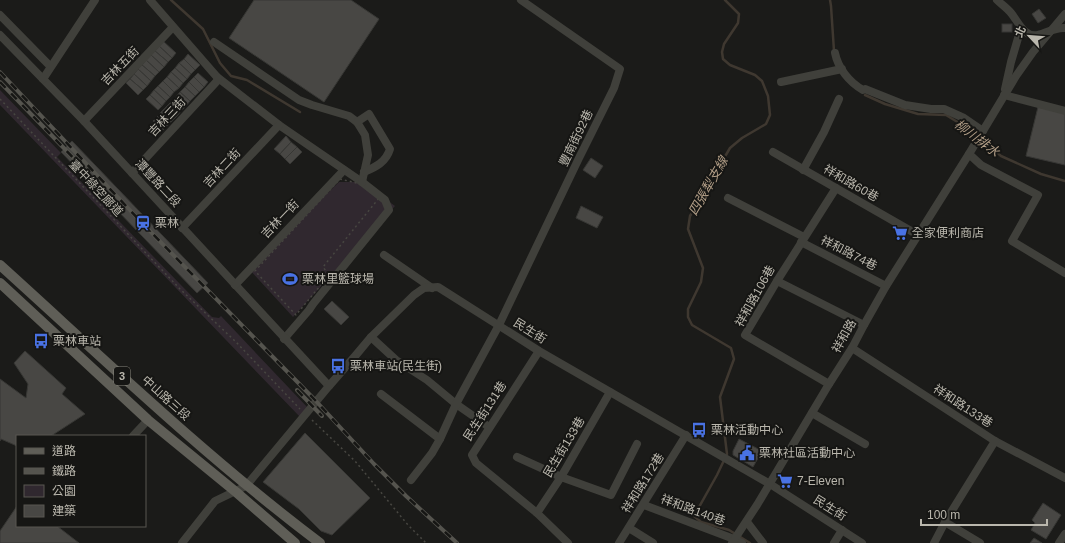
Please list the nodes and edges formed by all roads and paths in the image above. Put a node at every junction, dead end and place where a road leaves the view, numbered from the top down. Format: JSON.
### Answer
{"nodes":[{"id":1,"x":95,"y":0,"type":"edge"},
{"id":2,"x":150,"y":0,"type":"edge"},
{"id":3,"x":521,"y":0,"type":"edge"},
{"id":4,"x":1001,"y":2,"type":"edge"},
{"id":5,"x":1065,"y":14,"type":"edge"},
{"id":6,"x":0,"y":15,"type":"edge"},
{"id":7,"x":173,"y":28,"type":"junction"},
{"id":8,"x":1021,"y":28,"type":"junction"},
{"id":9,"x":1065,"y":28,"type":"edge"},
{"id":10,"x":1051,"y":30,"type":"junction"},
{"id":11,"x":0,"y":35,"type":"edge"},
{"id":12,"x":214,"y":42,"type":"dead end"},
{"id":13,"x":835,"y":53,"type":"dead end"},
{"id":14,"x":50,"y":66,"type":"junction"},
{"id":15,"x":842,"y":69,"type":"junction"},
{"id":16,"x":217,"y":77,"type":"junction"},
{"id":17,"x":43,"y":79,"type":"junction"},
{"id":18,"x":781,"y":82,"type":"dead end"},
{"id":19,"x":1004,"y":95,"type":"junction"},
{"id":20,"x":0,"y":99,"type":"edge"},
{"id":21,"x":839,"y":99,"type":"dead end"},
{"id":22,"x":1065,"y":111,"type":"edge"},
{"id":23,"x":84,"y":121,"type":"junction"},
{"id":24,"x":357,"y":122,"type":"junction"},
{"id":25,"x":279,"y":125,"type":"junction"},
{"id":26,"x":983,"y":131,"type":"junction"},
{"id":27,"x":773,"y":152,"type":"dead end"},
{"id":28,"x":969,"y":154,"type":"junction"},
{"id":29,"x":344,"y":170,"type":"junction"},
{"id":30,"x":802,"y":170,"type":"junction"},
{"id":31,"x":364,"y":172,"type":"junction"},
{"id":32,"x":132,"y":173,"type":"junction"},
{"id":33,"x":362,"y":182,"type":"junction"},
{"id":34,"x":836,"y":188,"type":"junction"},
{"id":35,"x":728,"y":198,"type":"dead end"},
{"id":36,"x":182,"y":228,"type":"junction"},
{"id":37,"x":918,"y":236,"type":"junction"},
{"id":38,"x":802,"y":239,"type":"junction"},
{"id":39,"x":384,"y":255,"type":"dead end"},
{"id":40,"x":0,"y":265,"type":"edge"},
{"id":41,"x":1065,"y":273,"type":"edge"},
{"id":42,"x":329,"y":275,"type":"joint"},
{"id":43,"x":777,"y":281,"type":"junction"},
{"id":44,"x":0,"y":283,"type":"edge"},
{"id":45,"x":234,"y":284,"type":"junction"},
{"id":46,"x":886,"y":286,"type":"junction"},
{"id":47,"x":432,"y":288,"type":"junction"},
{"id":48,"x":180,"y":289,"type":"dead end"},
{"id":49,"x":499,"y":325,"type":"junction"},
{"id":50,"x":864,"y":325,"type":"junction"},
{"id":51,"x":371,"y":337,"type":"junction"},
{"id":52,"x":284,"y":338,"type":"junction"},
{"id":53,"x":852,"y":348,"type":"junction"},
{"id":54,"x":539,"y":351,"type":"junction"},
{"id":55,"x":829,"y":384,"type":"junction"},
{"id":56,"x":329,"y":386,"type":"junction"},
{"id":57,"x":610,"y":392,"type":"junction"},
{"id":58,"x":381,"y":394,"type":"dead end"},
{"id":59,"x":456,"y":404,"type":"junction"},
{"id":60,"x":812,"y":414,"type":"junction"},
{"id":61,"x":148,"y":420,"type":"junction"},
{"id":62,"x":489,"y":427,"type":"junction"},
{"id":63,"x":134,"y":435,"type":"edge"},
{"id":64,"x":686,"y":435,"type":"junction"},
{"id":65,"x":440,"y":439,"type":"junction"},
{"id":66,"x":995,"y":441,"type":"junction"},
{"id":67,"x":637,"y":444,"type":"dead end"},
{"id":68,"x":865,"y":444,"type":"dead end"},
{"id":69,"x":517,"y":457,"type":"dead end"},
{"id":70,"x":561,"y":477,"type":"junction"},
{"id":71,"x":1065,"y":478,"type":"edge"},
{"id":72,"x":410,"y":480,"type":"dead end"},
{"id":73,"x":770,"y":484,"type":"junction"},
{"id":74,"x":246,"y":486,"type":"junction"},
{"id":75,"x":236,"y":492,"type":"junction"},
{"id":76,"x":644,"y":505,"type":"junction"},
{"id":77,"x":537,"y":513,"type":"junction"},
{"id":78,"x":747,"y":522,"type":"junction"},
{"id":79,"x":945,"y":522,"type":"junction"},
{"id":80,"x":629,"y":528,"type":"junction"},
{"id":81,"x":842,"y":530,"type":"junction"},
{"id":82,"x":1065,"y":534,"type":"edge"},
{"id":83,"x":733,"y":541,"type":"edge"},
{"id":84,"x":182,"y":543,"type":"edge"},
{"id":85,"x":295,"y":543,"type":"edge"},
{"id":86,"x":320,"y":543,"type":"edge"},
{"id":87,"x":568,"y":543,"type":"edge"},
{"id":88,"x":619,"y":543,"type":"edge"},
{"id":89,"x":653,"y":543,"type":"edge"},
{"id":90,"x":742,"y":543,"type":"edge"},
{"id":91,"x":763,"y":543,"type":"edge"},
{"id":92,"x":834,"y":543,"type":"edge"},
{"id":93,"x":862,"y":543,"type":"edge"},
{"id":94,"x":934,"y":543,"type":"edge"},
{"id":95,"x":980,"y":543,"type":"edge"},
{"id":96,"x":1059,"y":543,"type":"edge"}],
"edges":[{"from":1,"to":14,"type":"street"},
{"from":2,"to":7,"type":"street"},
{"from":3,"to":49,"type":"street","name":"豐南街92巷"},
{"from":4,"to":8,"type":"street"},
{"from":5,"to":10,"type":"street"},
{"from":6,"to":14,"type":"street"},
{"from":7,"to":16,"type":"street"},
{"from":7,"to":23,"type":"street","name":"吉林五街"},
{"from":8,"to":10,"type":"street"},
{"from":8,"to":19,"type":"street"},
{"from":9,"to":10,"type":"street"},
{"from":10,"to":19,"type":"street"},
{"from":11,"to":17,"type":"street","name":"潭豐路二段"},
{"from":12,"to":24,"type":"street"},
{"from":13,"to":15,"type":"street"},
{"from":14,"to":17,"type":"street"},
{"from":15,"to":18,"type":"street"},
{"from":15,"to":26,"type":"street"},
{"from":16,"to":25,"type":"street"},
{"from":16,"to":32,"type":"street","name":"吉林三街"},
{"from":17,"to":23,"type":"street","name":"潭豐路二段"},
{"from":19,"to":22,"type":"street"},
{"from":19,"to":26,"type":"street"},
{"from":20,"to":48,"type":"path","name":"臺中綠空廊道"},
{"from":21,"to":30,"type":"street"},
{"from":23,"to":32,"type":"street","name":"潭豐路二段"},
{"from":24,"to":31,"type":"street"},
{"from":24,"to":31,"type":"street"},
{"from":25,"to":29,"type":"street"},
{"from":25,"to":36,"type":"street","name":"吉林二街"},
{"from":26,"to":28,"type":"street","name":"祥和路"},
{"from":27,"to":30,"type":"street","name":"祥和路60巷"},
{"from":28,"to":37,"type":"street","name":"祥和路"},
{"from":28,"to":41,"type":"street"},
{"from":29,"to":33,"type":"street"},
{"from":29,"to":45,"type":"street","name":"吉林一街"},
{"from":30,"to":34,"type":"street","name":"祥和路60巷"},
{"from":31,"to":33,"type":"street"},
{"from":32,"to":36,"type":"street","name":"潭豐路二段"},
{"from":33,"to":52,"type":"street"},
{"from":34,"to":37,"type":"street","name":"祥和路60巷"},
{"from":34,"to":38,"type":"street","name":"祥和路106巷"},
{"from":35,"to":38,"type":"street","name":"祥和路74巷"},
{"from":36,"to":45,"type":"street","name":"潭豐路二段"},
{"from":37,"to":46,"type":"street","name":"祥和路"},
{"from":38,"to":43,"type":"street","name":"祥和路106巷"},
{"from":38,"to":46,"type":"street","name":"祥和路74巷"},
{"from":39,"to":47,"type":"street","name":"民生街"},
{"from":40,"to":74,"type":"main road","name":"中山路三段","number":"3"},
{"from":42,"to":42,"type":"path"},
{"from":43,"to":50,"type":"street"},
{"from":43,"to":55,"type":"street","name":"祥和路106巷"},
{"from":44,"to":61,"type":"main road","number":"3"},
{"from":45,"to":52,"type":"street","name":"潭豐路二段"},
{"from":46,"to":50,"type":"street","name":"祥和路"},
{"from":47,"to":49,"type":"street","name":"民生街"},
{"from":47,"to":51,"type":"street"},
{"from":49,"to":54,"type":"street","name":"民生街"},
{"from":49,"to":59,"type":"street"},
{"from":50,"to":53,"type":"street","name":"祥和路"},
{"from":51,"to":56,"type":"street"},
{"from":51,"to":59,"type":"street"},
{"from":52,"to":56,"type":"street","name":"潭豐路二段"},
{"from":53,"to":55,"type":"street","name":"祥和路"},
{"from":53,"to":66,"type":"street","name":"祥和路133巷"},
{"from":54,"to":57,"type":"street","name":"民生街"},
{"from":54,"to":62,"type":"street","name":"民生街131巷"},
{"from":55,"to":60,"type":"street","name":"祥和路"},
{"from":56,"to":74,"type":"street"},
{"from":57,"to":64,"type":"street","name":"民生街"},
{"from":57,"to":70,"type":"street","name":"民生街133巷"},
{"from":58,"to":65,"type":"street"},
{"from":59,"to":62,"type":"street"},
{"from":59,"to":65,"type":"street"},
{"from":60,"to":68,"type":"street"},
{"from":60,"to":73,"type":"street","name":"祥和路"},
{"from":61,"to":63,"type":"street"},
{"from":61,"to":75,"type":"main road","number":"3"},
{"from":62,"to":77,"type":"street","name":"民生街131巷"},
{"from":64,"to":73,"type":"street","name":"民生街"},
{"from":64,"to":76,"type":"street","name":"祥和路172巷"},
{"from":65,"to":72,"type":"street"},
{"from":66,"to":71,"type":"street","name":"祥和路133巷"},
{"from":66,"to":79,"type":"street"},
{"from":67,"to":70,"type":"street"},
{"from":69,"to":70,"type":"street"},
{"from":70,"to":77,"type":"street","name":"民生街133巷"},
{"from":73,"to":78,"type":"street","name":"祥和路"},
{"from":73,"to":81,"type":"street","name":"民生街"},
{"from":74,"to":75,"type":"street"},
{"from":74,"to":86,"type":"main road","name":"中山路三段","number":"3"},
{"from":75,"to":84,"type":"street"},
{"from":75,"to":85,"type":"main road","number":"3"},
{"from":76,"to":80,"type":"street","name":"祥和路172巷"},
{"from":76,"to":83,"type":"street","name":"祥和路140巷"},
{"from":77,"to":87,"type":"street","name":"民生街131巷"},
{"from":78,"to":83,"type":"street","name":"祥和路"},
{"from":78,"to":91,"type":"street"},
{"from":79,"to":94,"type":"street"},
{"from":79,"to":95,"type":"street"},
{"from":80,"to":88,"type":"street","name":"祥和路172巷"},
{"from":80,"to":89,"type":"street"},
{"from":81,"to":92,"type":"street"},
{"from":81,"to":93,"type":"street","name":"民生街"},
{"from":82,"to":96,"type":"street"},
{"from":83,"to":90,"type":"street","name":"祥和路140巷"}]}
